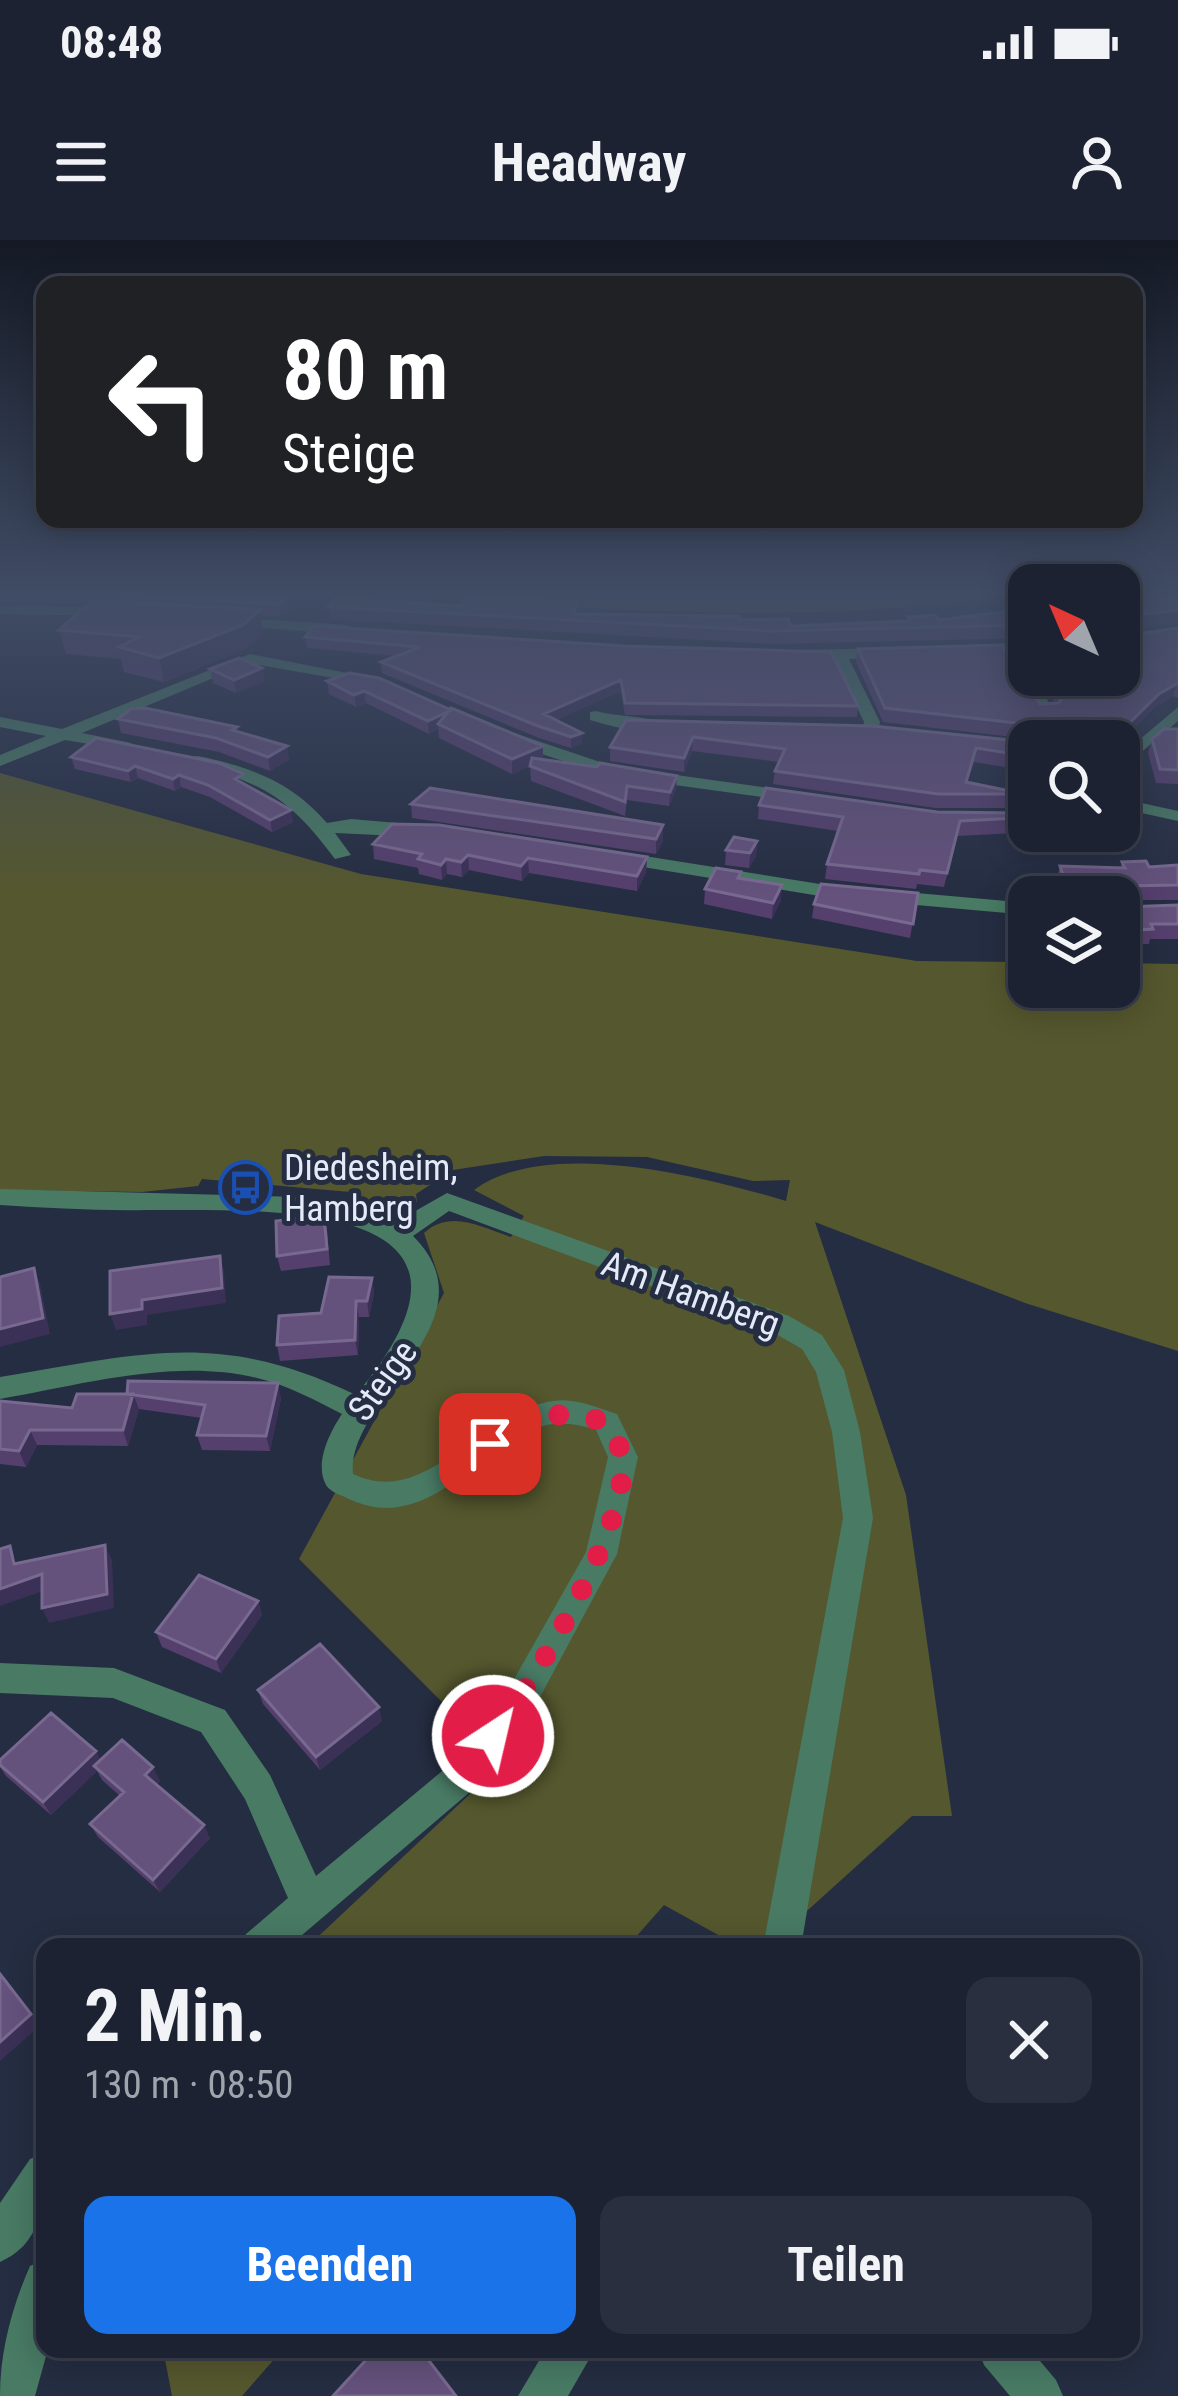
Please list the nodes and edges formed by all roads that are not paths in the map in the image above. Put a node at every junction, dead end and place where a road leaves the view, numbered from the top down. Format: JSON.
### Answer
{"nodes":[{"id":1,"x":163,"y":695,"type":"edge"},
{"id":2,"x":858,"y":695,"type":"edge"},
{"id":3,"x":1036,"y":695,"type":"edge"},
{"id":4,"x":1047,"y":712,"type":"edge"},
{"id":5,"x":1178,"y":712,"type":"edge"},
{"id":6,"x":596,"y":716,"type":"dead end"},
{"id":7,"x":0,"y":722,"type":"edge"},
{"id":8,"x":670,"y":725,"type":"edge"},
{"id":9,"x":489,"y":728,"type":"edge"},
{"id":10,"x":1157,"y":728,"type":"junction"},
{"id":11,"x":850,"y":729,"type":"edge"},
{"id":12,"x":871,"y":730,"type":"junction"},
{"id":13,"x":892,"y":732,"type":"edge"},
{"id":14,"x":1178,"y":732,"type":"edge"},
{"id":15,"x":65,"y":735,"type":"junction"},
{"id":16,"x":1140,"y":745,"type":"edge"},
{"id":17,"x":152,"y":752,"type":"edge"},
{"id":18,"x":174,"y":756,"type":"edge"},
{"id":19,"x":0,"y":761,"type":"edge"},
{"id":20,"x":819,"y":800,"type":"edge"},
{"id":21,"x":1140,"y":808,"type":"edge"},
{"id":22,"x":1178,"y":816,"type":"edge"},
{"id":23,"x":323,"y":829,"type":"junction"},
{"id":24,"x":436,"y":832,"type":"edge"},
{"id":25,"x":342,"y":855,"type":"dead end"},
{"id":26,"x":599,"y":855,"type":"edge"},
{"id":27,"x":1008,"y":907,"type":"edge"},
{"id":28,"x":0,"y":1197,"type":"edge"},
{"id":29,"x":398,"y":1233,"type":"junction"},
{"id":30,"x":0,"y":1388,"type":"edge"},
{"id":31,"x":360,"y":1410,"type":"junction"},
{"id":32,"x":0,"y":1678,"type":"edge"},
{"id":33,"x":309,"y":1903,"type":"junction"},
{"id":34,"x":269,"y":1938,"type":"edge"},
{"id":35,"x":784,"y":1938,"type":"edge"},
{"id":36,"x":36,"y":2189,"type":"edge"},
{"id":37,"x":0,"y":2240,"type":"edge"},
{"id":38,"x":36,"y":2312,"type":"edge"},
{"id":39,"x":567,"y":2358,"type":"edge"},
{"id":40,"x":1008,"y":2358,"type":"edge"},
{"id":41,"x":12,"y":2396,"type":"edge"},
{"id":42,"x":541,"y":2396,"type":"edge"},
{"id":43,"x":1040,"y":2396,"type":"edge"}],
"edges":[{"from":1,"to":15,"type":"street"},
{"from":2,"to":12,"type":"street"},
{"from":3,"to":4,"type":"street"},
{"from":5,"to":10,"type":"street"},
{"from":6,"to":8,"type":"street"},
{"from":7,"to":15,"type":"street"},
{"from":9,"to":20,"type":"street"},
{"from":10,"to":14,"type":"street"},
{"from":10,"to":16,"type":"street"},
{"from":11,"to":12,"type":"street"},
{"from":12,"to":13,"type":"street"},
{"from":15,"to":17,"type":"street"},
{"from":15,"to":19,"type":"street"},
{"from":18,"to":23,"type":"street"},
{"from":21,"to":22,"type":"street"},
{"from":23,"to":24,"type":"street"},
{"from":23,"to":25,"type":"street"},
{"from":26,"to":27,"type":"street"},
{"from":28,"to":29,"type":"street"},
{"from":29,"to":31,"type":"street","name":"Steige"},
{"from":29,"to":35,"type":"street","name":"Am Hamberg"},
{"from":30,"to":31,"type":"street"},
{"from":31,"to":33,"type":"street","name":"Steige"},
{"from":32,"to":33,"type":"street"},
{"from":33,"to":34,"type":"street","name":"Steige"},
{"from":36,"to":37,"type":"street"},
{"from":38,"to":41,"type":"street"},
{"from":39,"to":42,"type":"street"},
{"from":40,"to":43,"type":"street"}]}
